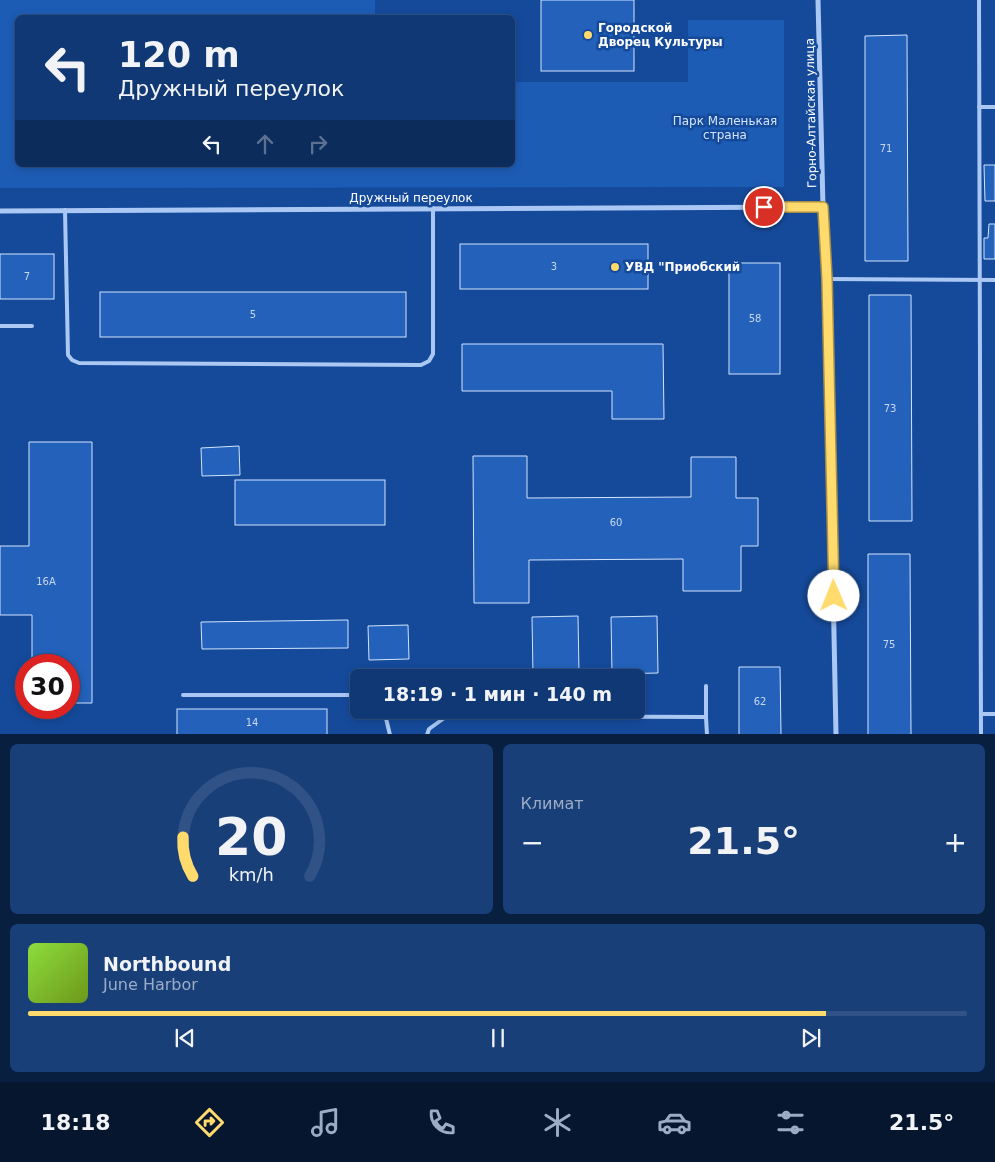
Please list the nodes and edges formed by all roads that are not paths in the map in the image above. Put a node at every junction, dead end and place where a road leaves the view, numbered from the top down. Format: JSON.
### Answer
{"nodes":[{"id":1,"x":818,"y":0,"type":"edge"},
{"id":2,"x":980,"y":0,"type":"edge"},
{"id":3,"x":979,"y":107,"type":"junction"},
{"id":4,"x":995,"y":107,"type":"edge"},
{"id":5,"x":823,"y":207,"type":"junction"},
{"id":6,"x":433,"y":208,"type":"junction"},
{"id":7,"x":66,"y":210,"type":"junction"},
{"id":8,"x":0,"y":211,"type":"edge"},
{"id":9,"x":827,"y":279,"type":"junction"},
{"id":10,"x":980,"y":280,"type":"junction"},
{"id":11,"x":995,"y":280,"type":"edge"},
{"id":12,"x":0,"y":326,"type":"edge"},
{"id":13,"x":32,"y":326,"type":"dead end"},
{"id":14,"x":706,"y":686,"type":"dead end"},
{"id":15,"x":183,"y":695,"type":"dead end"},
{"id":16,"x":350,"y":695,"type":"edge"},
{"id":17,"x":981,"y":714,"type":"junction"},
{"id":18,"x":995,"y":714,"type":"edge"},
{"id":19,"x":706,"y":717,"type":"junction"},
{"id":20,"x":386,"y":719,"type":"edge"},
{"id":21,"x":390,"y":734,"type":"edge"},
{"id":22,"x":427,"y":734,"type":"edge"},
{"id":23,"x":707,"y":734,"type":"edge"},
{"id":24,"x":836,"y":734,"type":"edge"},
{"id":25,"x":981,"y":734,"type":"edge"}],
"edges":[{"from":1,"to":5,"type":"street","name":"Горно-Алтайская улица"},
{"from":2,"to":3,"type":"lane"},
{"from":3,"to":4,"type":"lane"},
{"from":3,"to":10,"type":"lane"},
{"from":5,"to":6,"type":"street","name":"Дружный переулок"},
{"from":5,"to":9,"type":"street","name":"Горно-Алтайская улица"},
{"from":6,"to":7,"type":"street","name":"Дружный переулок"},
{"from":6,"to":7,"type":"lane"},
{"from":7,"to":8,"type":"street","name":"Дружный переулок"},
{"from":9,"to":10,"type":"lane"},
{"from":9,"to":24,"type":"street","name":"Горно-Алтайская улица"},
{"from":10,"to":11,"type":"lane"},
{"from":10,"to":17,"type":"lane"},
{"from":12,"to":13,"type":"lane"},
{"from":14,"to":19,"type":"lane"},
{"from":15,"to":16,"type":"lane"},
{"from":17,"to":18,"type":"lane"},
{"from":17,"to":25,"type":"lane"},
{"from":19,"to":22,"type":"lane"},
{"from":19,"to":23,"type":"lane"},
{"from":20,"to":21,"type":"lane"}]}
